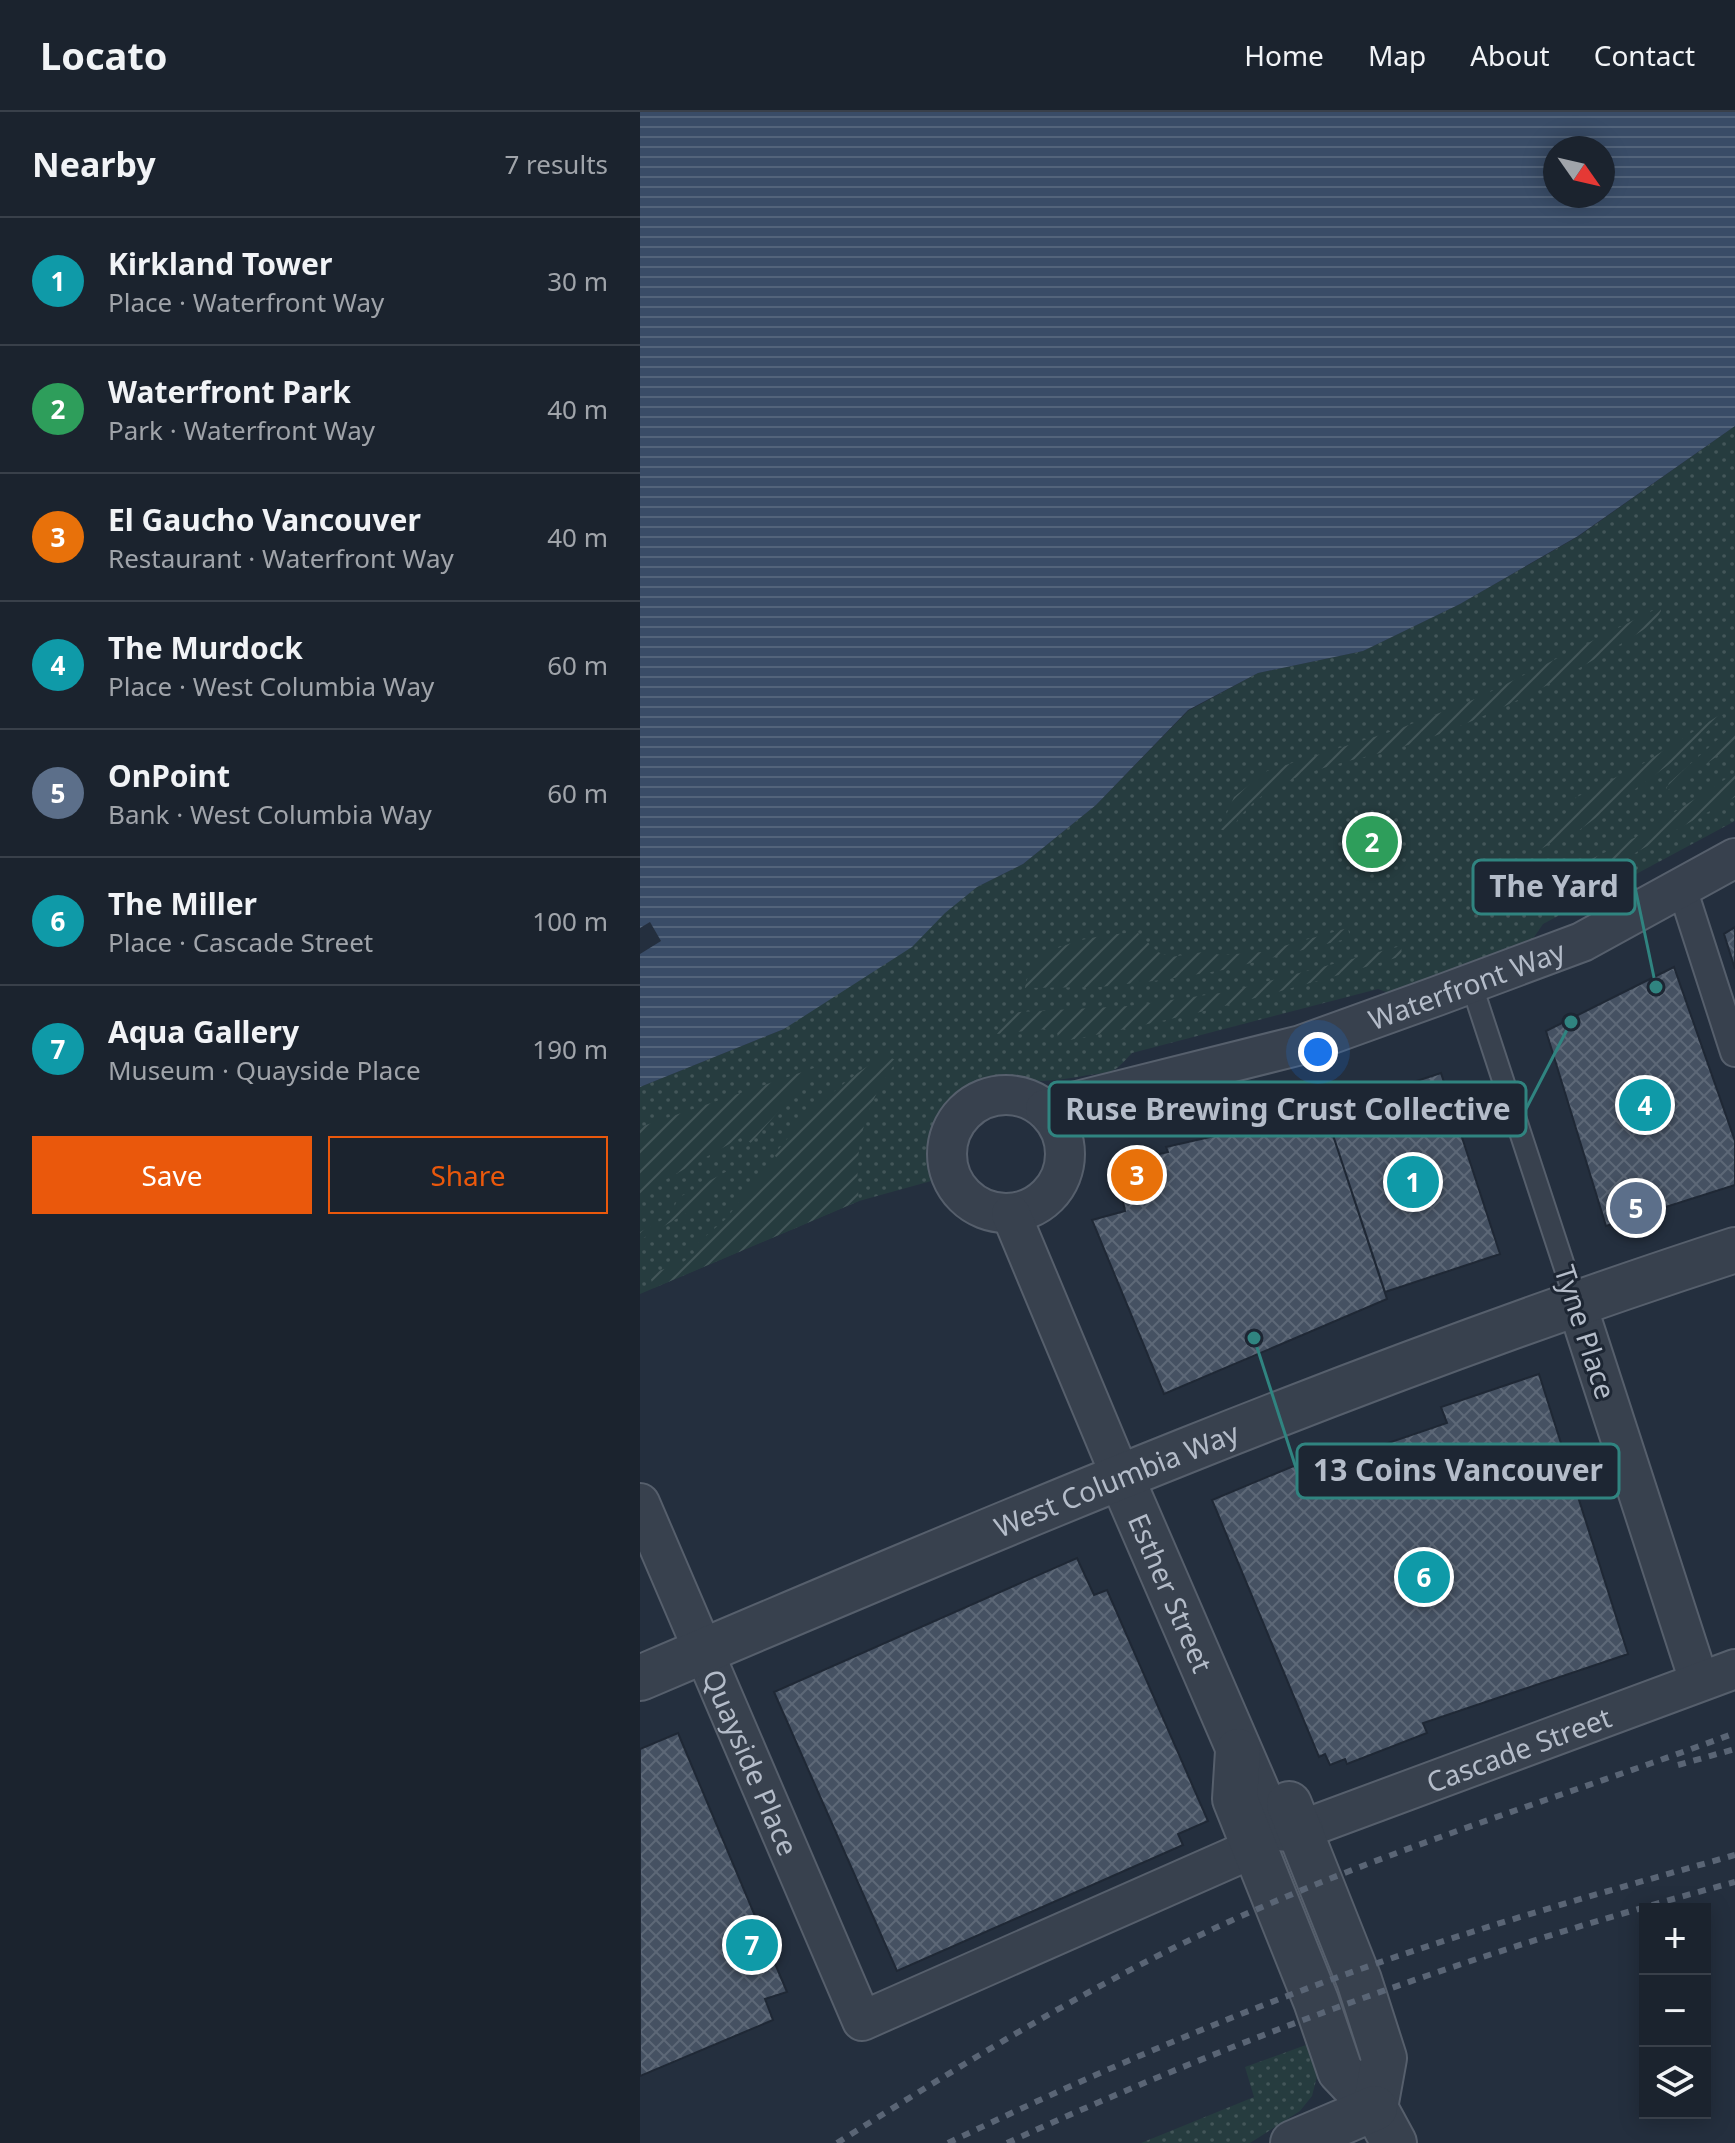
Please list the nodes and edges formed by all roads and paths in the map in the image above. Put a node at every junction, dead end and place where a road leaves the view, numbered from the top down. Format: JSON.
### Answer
{"nodes":[{"id":1,"x":1735,"y":858,"type":"edge"},
{"id":2,"x":1682,"y":888,"type":"junction"},
{"id":3,"x":1471,"y":983,"type":"junction"},
{"id":4,"x":1735,"y":1052,"type":"edge"},
{"id":5,"x":1045,"y":1109,"type":"junction"},
{"id":6,"x":1011,"y":1214,"type":"junction"},
{"id":7,"x":1735,"y":1250,"type":"edge"},
{"id":8,"x":1576,"y":1302,"type":"junction"},
{"id":9,"x":1121,"y":1477,"type":"junction"},
{"id":10,"x":640,"y":1503,"type":"edge"},
{"id":11,"x":705,"y":1652,"type":"junction"},
{"id":12,"x":1735,"y":1669,"type":"edge"},
{"id":13,"x":640,"y":1678,"type":"edge"},
{"id":14,"x":1699,"y":1681,"type":"junction"},
{"id":15,"x":1238,"y":1751,"type":"junction"},
{"id":16,"x":1301,"y":1830,"type":"junction"},
{"id":17,"x":1256,"y":1847,"type":"junction"},
{"id":18,"x":1385,"y":2125,"type":"edge"},
{"id":19,"x":1293,"y":2143,"type":"edge"}],
"edges":[{"from":1,"to":2,"type":"street","name":"Waterfront Way"},
{"from":2,"to":3,"type":"street","name":"Waterfront Way"},
{"from":2,"to":4,"type":"street"},
{"from":3,"to":5,"type":"street","name":"Waterfront Way"},
{"from":3,"to":8,"type":"lane","name":"Tyne Place"},
{"from":5,"to":6,"type":"street"},
{"from":5,"to":6,"type":"street"},
{"from":6,"to":9,"type":"street","name":"Esther Street"},
{"from":7,"to":8,"type":"street","name":"West Columbia Way"},
{"from":8,"to":9,"type":"street","name":"West Columbia Way"},
{"from":8,"to":14,"type":"street","name":"Tyne Place"},
{"from":9,"to":11,"type":"street","name":"West Columbia Way"},
{"from":9,"to":15,"type":"street","name":"Esther Street"},
{"from":10,"to":11,"type":"street","name":"Quayside Place"},
{"from":11,"to":13,"type":"street","name":"West Columbia Way"},
{"from":11,"to":17,"type":"street","name":"Quayside Place"},
{"from":12,"to":14,"type":"street","name":"Cascade Street"},
{"from":14,"to":16,"type":"street","name":"Cascade Street"},
{"from":15,"to":16,"type":"street"},
{"from":15,"to":17,"type":"street","name":"Esther Street"},
{"from":16,"to":18,"type":"street"},
{"from":17,"to":18,"type":"street","name":"Esther Street"},
{"from":18,"to":19,"type":"street"}]}
